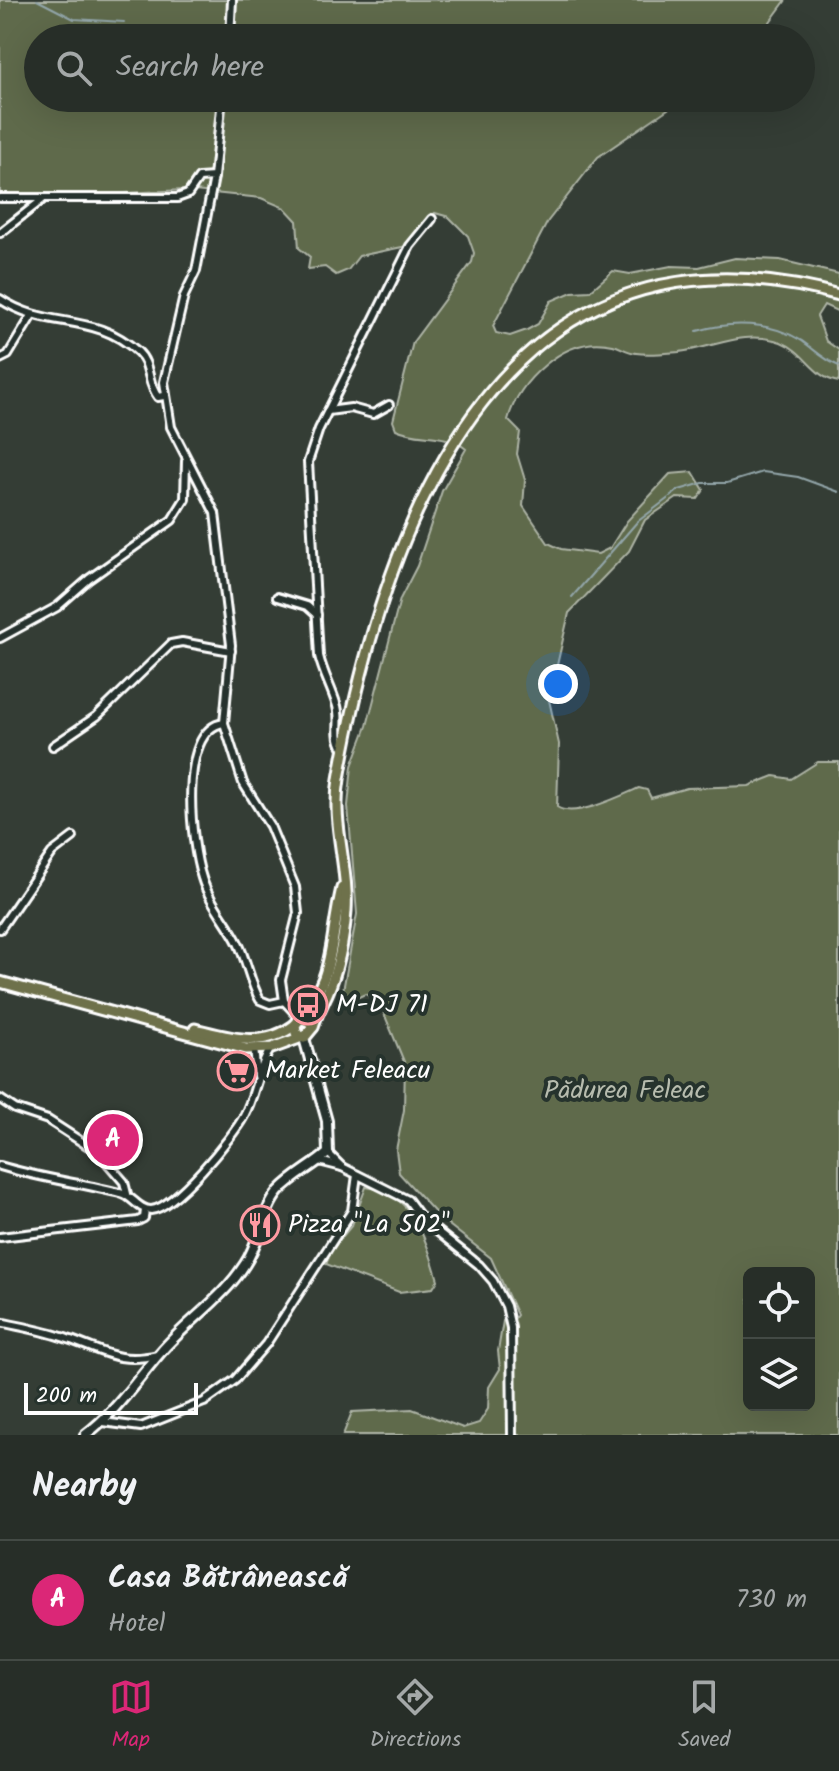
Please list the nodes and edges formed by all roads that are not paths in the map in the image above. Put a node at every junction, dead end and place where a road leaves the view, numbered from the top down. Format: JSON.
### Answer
{"nodes":[{"id":1,"x":232,"y":0,"type":"edge"},
{"id":2,"x":231,"y":24,"type":"edge"},
{"id":3,"x":221,"y":112,"type":"edge"},
{"id":4,"x":214,"y":177,"type":"junction"},
{"id":5,"x":0,"y":198,"type":"edge"},
{"id":6,"x":42,"y":200,"type":"junction"},
{"id":7,"x":432,"y":219,"type":"dead end"},
{"id":8,"x":0,"y":233,"type":"edge"},
{"id":9,"x":839,"y":295,"type":"edge"},
{"id":10,"x":0,"y":299,"type":"edge"},
{"id":11,"x":31,"y":317,"type":"junction"},
{"id":12,"x":0,"y":359,"type":"edge"},
{"id":13,"x":164,"y":396,"type":"junction"},
{"id":14,"x":389,"y":405,"type":"dead end"},
{"id":15,"x":328,"y":411,"type":"junction"},
{"id":16,"x":186,"y":457,"type":"junction"},
{"id":17,"x":277,"y":597,"type":"dead end"},
{"id":18,"x":317,"y":615,"type":"junction"},
{"id":19,"x":0,"y":638,"type":"edge"},
{"id":20,"x":231,"y":651,"type":"junction"},
{"id":21,"x":224,"y":723,"type":"junction"},
{"id":22,"x":53,"y":746,"type":"dead end"},
{"id":23,"x":345,"y":751,"type":"junction"},
{"id":24,"x":73,"y":837,"type":"dead end"},
{"id":25,"x":343,"y":885,"type":"junction"},
{"id":26,"x":0,"y":929,"type":"edge"},
{"id":27,"x":0,"y":979,"type":"edge"},
{"id":28,"x":284,"y":1001,"type":"junction"},
{"id":29,"x":298,"y":1022,"type":"junction"},
{"id":30,"x":313,"y":1027,"type":"junction"},
{"id":31,"x":303,"y":1038,"type":"junction"},
{"id":32,"x":261,"y":1040,"type":"junction"},
{"id":33,"x":272,"y":1048,"type":"junction"},
{"id":34,"x":253,"y":1049,"type":"junction"},
{"id":35,"x":257,"y":1076,"type":"junction"},
{"id":36,"x":0,"y":1099,"type":"edge"},
{"id":37,"x":328,"y":1153,"type":"junction"},
{"id":38,"x":319,"y":1161,"type":"junction"},
{"id":39,"x":0,"y":1166,"type":"edge"},
{"id":40,"x":342,"y":1167,"type":"junction"},
{"id":41,"x":357,"y":1175,"type":"junction"},
{"id":42,"x":127,"y":1194,"type":"junction"},
{"id":43,"x":145,"y":1210,"type":"junction"},
{"id":44,"x":0,"y":1237,"type":"edge"},
{"id":45,"x":0,"y":1322,"type":"edge"},
{"id":46,"x":158,"y":1355,"type":"junction"},
{"id":47,"x":103,"y":1422,"type":"junction"},
{"id":48,"x":141,"y":1431,"type":"edge"},
{"id":49,"x":85,"y":1435,"type":"edge"},
{"id":50,"x":512,"y":1435,"type":"edge"}],
"edges":[{"from":1,"to":2,"type":"street"},
{"from":3,"to":4,"type":"street"},
{"from":4,"to":6,"type":"street"},
{"from":4,"to":13,"type":"street"},
{"from":5,"to":6,"type":"street"},
{"from":6,"to":8,"type":"street"},
{"from":7,"to":15,"type":"street"},
{"from":9,"to":23,"type":"main road"},
{"from":10,"to":11,"type":"street"},
{"from":11,"to":12,"type":"street"},
{"from":11,"to":13,"type":"street"},
{"from":13,"to":16,"type":"street"},
{"from":14,"to":15,"type":"street"},
{"from":15,"to":18,"type":"street"},
{"from":16,"to":19,"type":"street"},
{"from":16,"to":20,"type":"street"},
{"from":17,"to":18,"type":"street"},
{"from":18,"to":23,"type":"street"},
{"from":20,"to":21,"type":"street"},
{"from":20,"to":22,"type":"street"},
{"from":21,"to":28,"type":"street"},
{"from":21,"to":28,"type":"street"},
{"from":23,"to":25,"type":"main road"},
{"from":24,"to":26,"type":"street"},
{"from":25,"to":29,"type":"main road"},
{"from":25,"to":30,"type":"main road"},
{"from":27,"to":32,"type":"main road"},
{"from":27,"to":34,"type":"main road"},
{"from":28,"to":29,"type":"street"},
{"from":29,"to":30,"type":"main road"},
{"from":29,"to":31,"type":"main road"},
{"from":29,"to":32,"type":"main road"},
{"from":30,"to":31,"type":"main road"},
{"from":31,"to":33,"type":"main road"},
{"from":31,"to":37,"type":"street"},
{"from":32,"to":34,"type":"street"},
{"from":33,"to":34,"type":"main road"},
{"from":33,"to":35,"type":"street"},
{"from":34,"to":35,"type":"street"},
{"from":35,"to":43,"type":"street"},
{"from":36,"to":42,"type":"street"},
{"from":37,"to":38,"type":"street"},
{"from":37,"to":40,"type":"street"},
{"from":38,"to":40,"type":"street"},
{"from":38,"to":46,"type":"street"},
{"from":39,"to":42,"type":"street"},
{"from":40,"to":41,"type":"street"},
{"from":41,"to":48,"type":"street"},
{"from":41,"to":50,"type":"street"},
{"from":42,"to":43,"type":"street"},
{"from":43,"to":44,"type":"street"},
{"from":45,"to":46,"type":"street"},
{"from":46,"to":47,"type":"street"},
{"from":47,"to":48,"type":"street"},
{"from":47,"to":49,"type":"street"}]}
